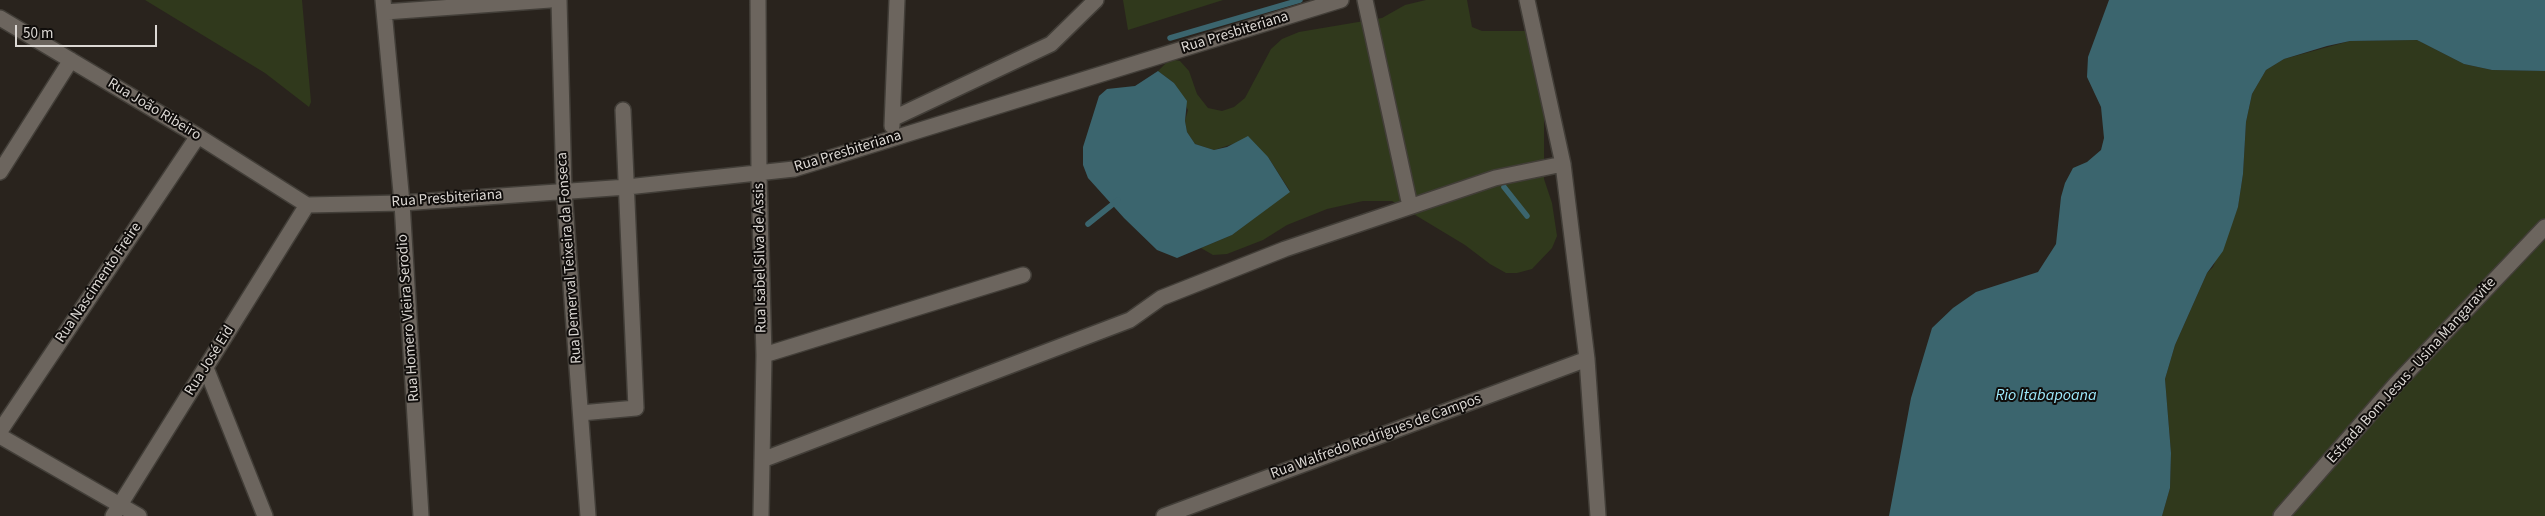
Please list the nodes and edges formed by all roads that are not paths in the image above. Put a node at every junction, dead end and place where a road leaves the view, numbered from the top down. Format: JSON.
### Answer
{"nodes":[{"id":1,"x":550,"y":0,"type":"edge"},
{"id":2,"x":559,"y":0,"type":"edge"},
{"id":3,"x":758,"y":0,"type":"edge"},
{"id":4,"x":897,"y":0,"type":"edge"},
{"id":5,"x":1096,"y":0,"type":"edge"},
{"id":6,"x":1341,"y":0,"type":"edge"},
{"id":7,"x":1365,"y":0,"type":"edge"},
{"id":8,"x":1528,"y":0,"type":"edge"},
{"id":9,"x":384,"y":6,"type":"edge"},
{"id":10,"x":0,"y":18,"type":"edge"},
{"id":11,"x":71,"y":60,"type":"junction"},
{"id":12,"x":623,"y":110,"type":"dead end"},
{"id":13,"x":894,"y":118,"type":"junction"},
{"id":14,"x":198,"y":136,"type":"junction"},
{"id":15,"x":890,"y":140,"type":"junction"},
{"id":16,"x":1563,"y":164,"type":"junction"},
{"id":17,"x":0,"y":172,"type":"edge"},
{"id":18,"x":759,"y":173,"type":"junction"},
{"id":19,"x":627,"y":187,"type":"junction"},
{"id":20,"x":564,"y":191,"type":"junction"},
{"id":21,"x":402,"y":203,"type":"junction"},
{"id":22,"x":307,"y":205,"type":"junction"},
{"id":23,"x":1410,"y":206,"type":"junction"},
{"id":24,"x":2545,"y":227,"type":"edge"},
{"id":25,"x":1023,"y":275,"type":"dead end"},
{"id":26,"x":764,"y":355,"type":"junction"},
{"id":27,"x":1587,"y":359,"type":"junction"},
{"id":28,"x":206,"y":368,"type":"junction"},
{"id":29,"x":580,"y":413,"type":"junction"},
{"id":30,"x":0,"y":431,"type":"edge"},
{"id":31,"x":0,"y":436,"type":"edge"},
{"id":32,"x":762,"y":460,"type":"junction"},
{"id":33,"x":117,"y":511,"type":"edge"},
{"id":34,"x":139,"y":516,"type":"edge"},
{"id":35,"x":266,"y":516,"type":"edge"},
{"id":36,"x":422,"y":516,"type":"edge"},
{"id":37,"x":588,"y":516,"type":"edge"},
{"id":38,"x":761,"y":516,"type":"edge"},
{"id":39,"x":1164,"y":516,"type":"edge"},
{"id":40,"x":1598,"y":516,"type":"edge"},
{"id":41,"x":2281,"y":516,"type":"edge"}],
"edges":[{"from":1,"to":9,"type":"street"},
{"from":2,"to":20,"type":"street","name":"Rua Demerval Teixeira da Fonseca"},
{"from":3,"to":18,"type":"street","name":"Rua Isabel Silva de Assis"},
{"from":4,"to":13,"type":"street"},
{"from":5,"to":13,"type":"street"},
{"from":6,"to":15,"type":"street","name":"Rua Presbiteriana"},
{"from":7,"to":23,"type":"street"},
{"from":8,"to":16,"type":"street"},
{"from":9,"to":21,"type":"street","name":"Rua Homero Vieira Serodio"},
{"from":10,"to":11,"type":"street","name":"Rua João Ribeiro"},
{"from":11,"to":14,"type":"street","name":"Rua João Ribeiro"},
{"from":11,"to":17,"type":"street"},
{"from":12,"to":19,"type":"street"},
{"from":13,"to":15,"type":"street"},
{"from":14,"to":22,"type":"street","name":"Rua João Ribeiro"},
{"from":14,"to":30,"type":"street","name":"Rua Nascimento Freire"},
{"from":15,"to":18,"type":"street","name":"Rua Presbiteriana"},
{"from":16,"to":23,"type":"street"},
{"from":16,"to":27,"type":"street"},
{"from":18,"to":19,"type":"street","name":"Rua Presbiteriana"},
{"from":18,"to":26,"type":"street","name":"Rua Isabel Silva de Assis"},
{"from":19,"to":20,"type":"street","name":"Rua Presbiteriana"},
{"from":19,"to":29,"type":"street"},
{"from":20,"to":21,"type":"street","name":"Rua Presbiteriana"},
{"from":20,"to":29,"type":"street","name":"Rua Demerval Teixeira da Fonseca"},
{"from":21,"to":22,"type":"street","name":"Rua Presbiteriana"},
{"from":21,"to":36,"type":"street","name":"Rua Homero Vieira Serodio"},
{"from":22,"to":28,"type":"street","name":"Rua José Eid"},
{"from":23,"to":32,"type":"street"},
{"from":24,"to":41,"type":"street","name":"Estrada Bom Jesus - Usina Mangaravite"},
{"from":25,"to":26,"type":"street"},
{"from":26,"to":32,"type":"street","name":"Rua Isabel Silva de Assis"},
{"from":27,"to":39,"type":"street","name":"Rua Walfredo Rodrigues de Campos"},
{"from":27,"to":40,"type":"street"},
{"from":28,"to":33,"type":"street","name":"Rua José Eid"},
{"from":28,"to":35,"type":"street"},
{"from":29,"to":37,"type":"street","name":"Rua Demerval Teixeira da Fonseca"},
{"from":31,"to":33,"type":"street"},
{"from":32,"to":38,"type":"street","name":"Rua Isabel Silva de Assis"},
{"from":33,"to":34,"type":"street"}]}
